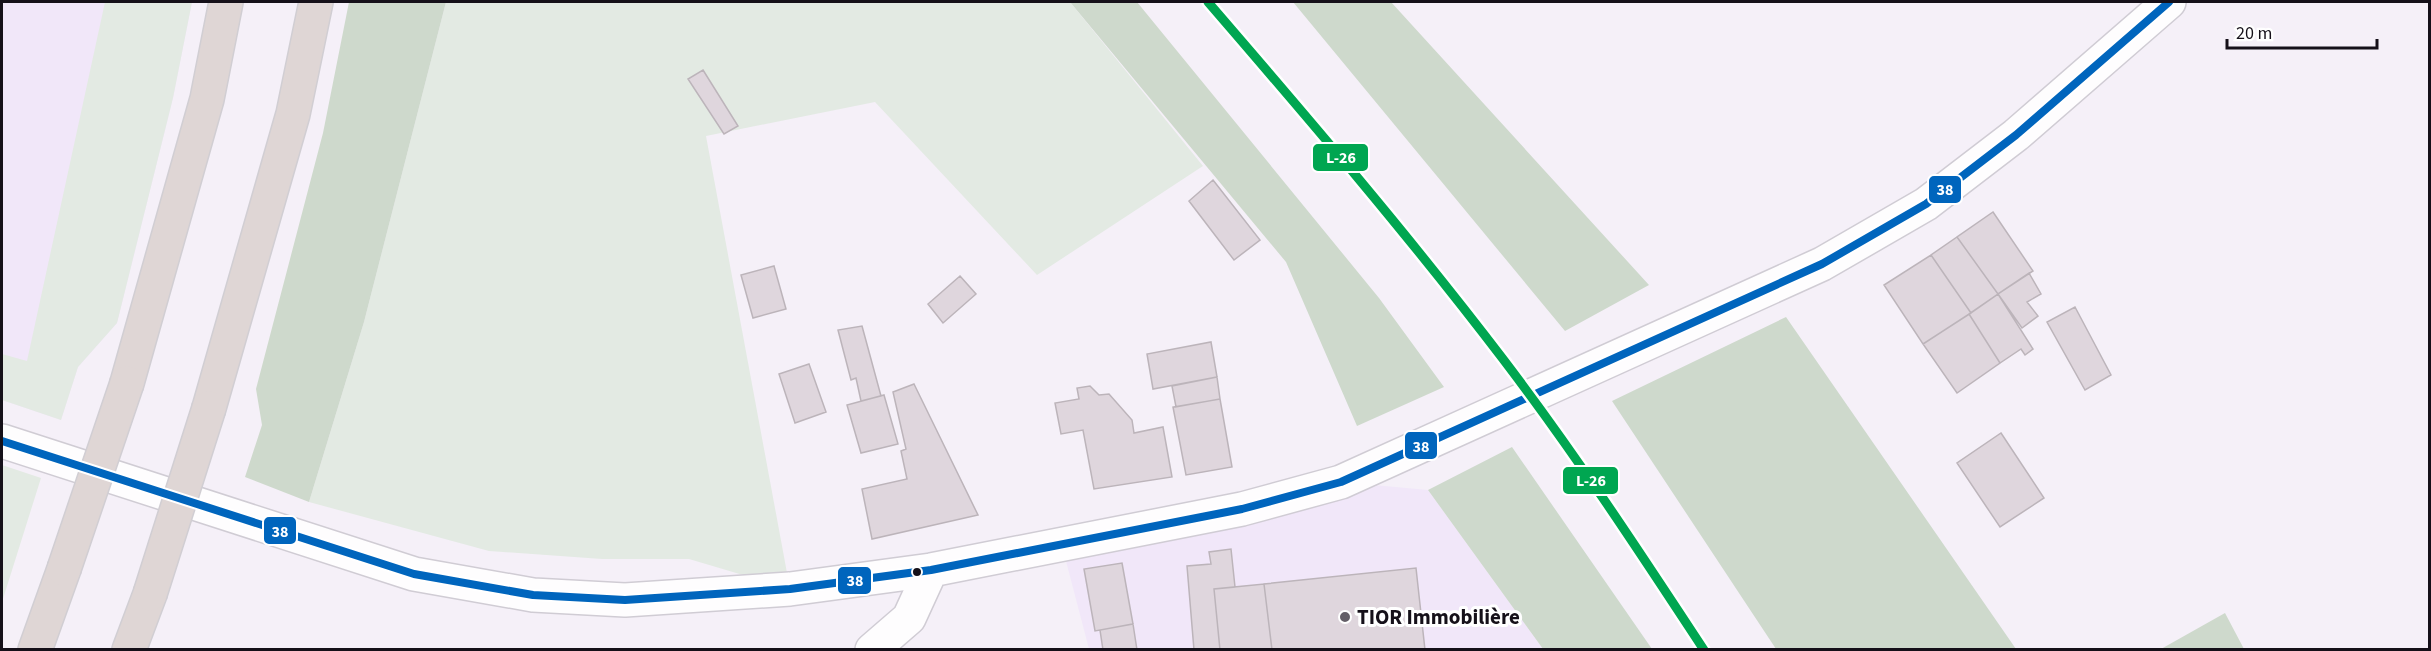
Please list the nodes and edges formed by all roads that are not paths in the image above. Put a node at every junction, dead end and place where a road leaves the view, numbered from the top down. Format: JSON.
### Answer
{"nodes":[{"id":1,"x":226,"y":2,"type":"edge"},
{"id":2,"x":316,"y":2,"type":"edge"},
{"id":3,"x":2169,"y":2,"type":"edge"},
{"id":4,"x":2,"y":441,"type":"edge"},
{"id":5,"x":931,"y":570,"type":"junction"},
{"id":6,"x":34,"y":650,"type":"edge"},
{"id":7,"x":129,"y":650,"type":"edge"},
{"id":8,"x":872,"y":650,"type":"edge"}],
"edges":[{"from":1,"to":6,"type":"highway","bridge":true},
{"from":2,"to":7,"type":"highway","bridge":true},
{"from":3,"to":5,"type":"street"},
{"from":4,"to":5,"type":"street"},
{"from":5,"to":8,"type":"street"}]}
